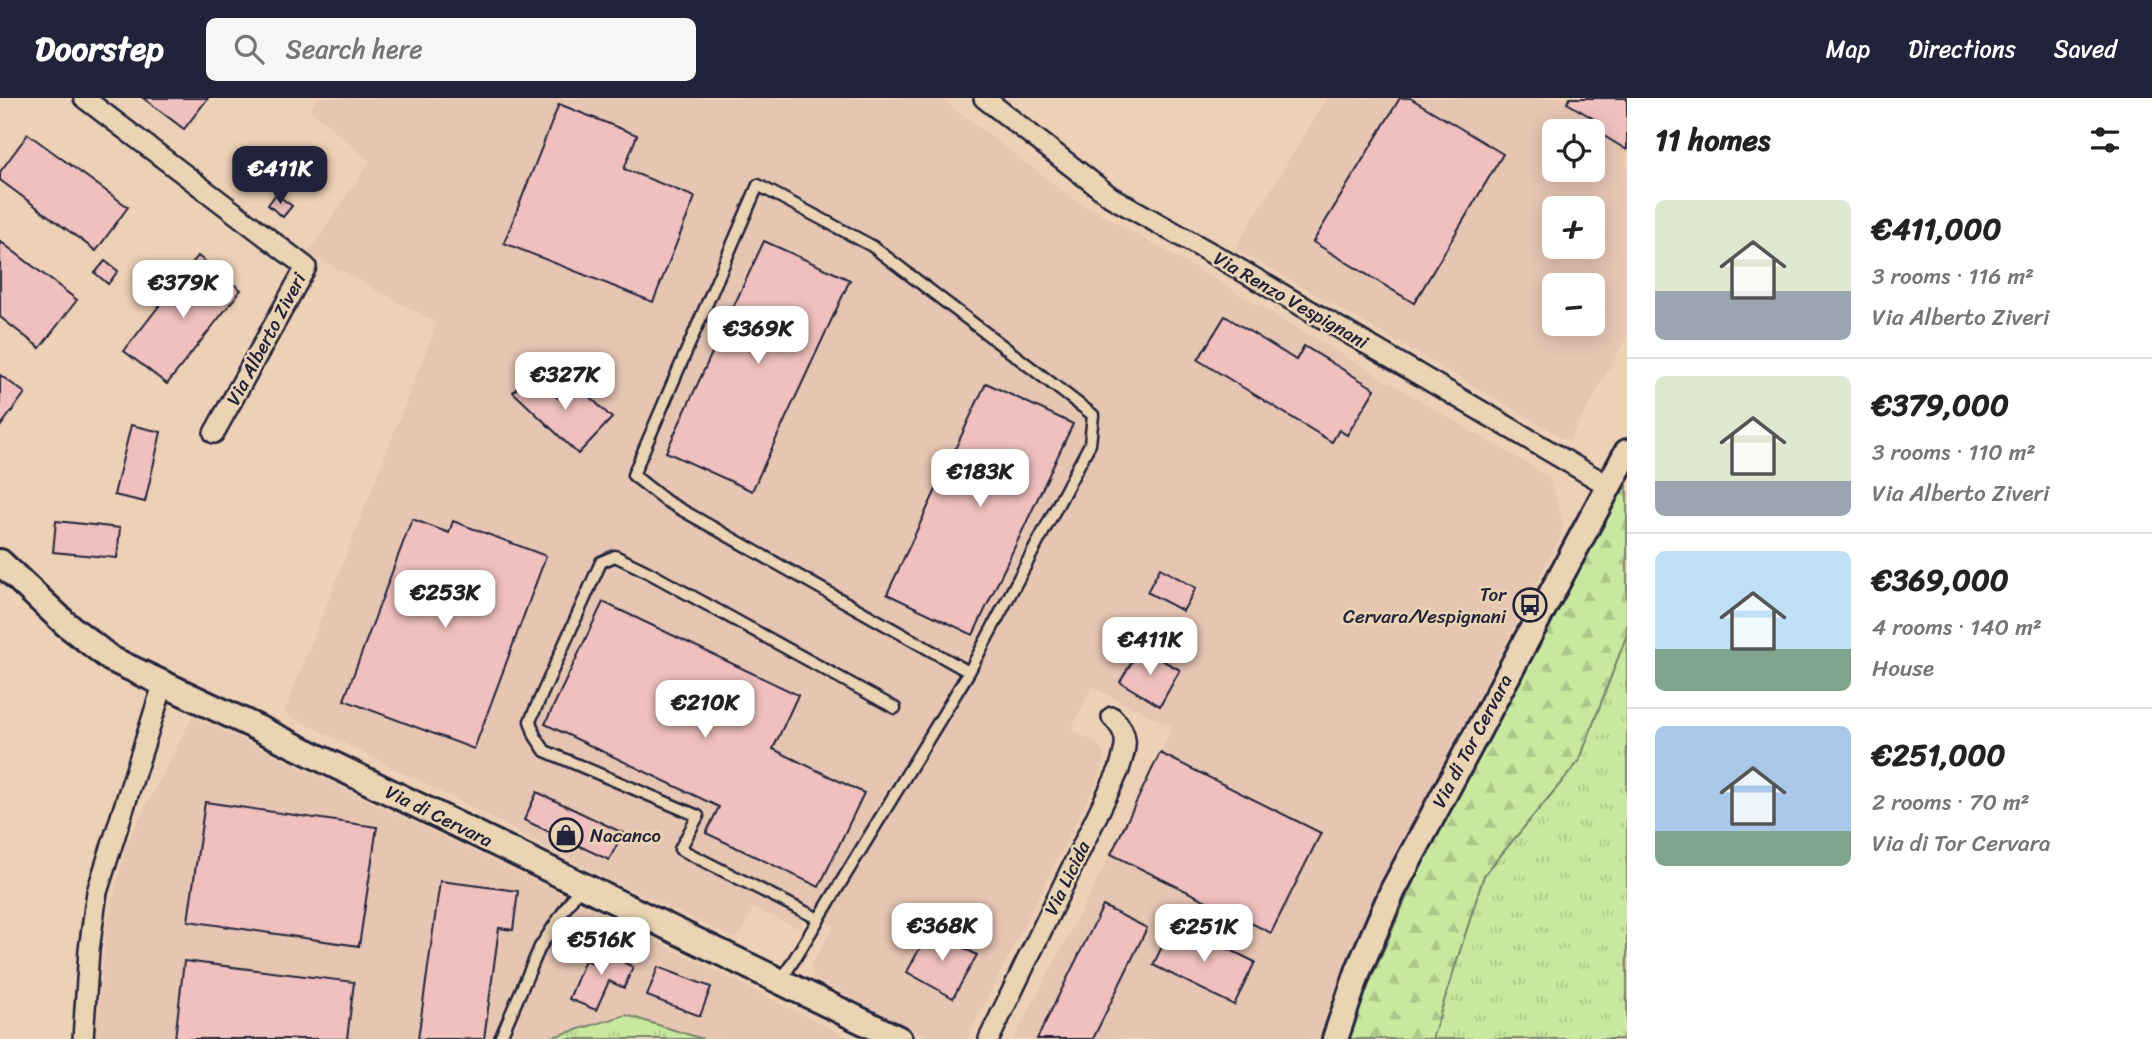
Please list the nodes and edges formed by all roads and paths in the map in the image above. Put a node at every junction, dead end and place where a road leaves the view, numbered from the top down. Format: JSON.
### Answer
{"nodes":[{"id":1,"x":84,"y":98,"type":"edge"},
{"id":2,"x":984,"y":98,"type":"edge"},
{"id":3,"x":214,"y":433,"type":"dead end"},
{"id":4,"x":1627,"y":452,"type":"edge"},
{"id":5,"x":1609,"y":486,"type":"junction"},
{"id":6,"x":0,"y":562,"type":"edge"},
{"id":7,"x":969,"y":672,"type":"junction"},
{"id":8,"x":163,"y":685,"type":"junction"},
{"id":9,"x":895,"y":708,"type":"dead end"},
{"id":10,"x":1112,"y":717,"type":"dead end"},
{"id":11,"x":582,"y":884,"type":"junction"},
{"id":12,"x":819,"y":919,"type":"junction"},
{"id":13,"x":781,"y":982,"type":"junction"},
{"id":14,"x":83,"y":1039,"type":"edge"},
{"id":15,"x":500,"y":1039,"type":"edge"},
{"id":16,"x":899,"y":1039,"type":"edge"},
{"id":17,"x":989,"y":1039,"type":"edge"},
{"id":18,"x":1335,"y":1039,"type":"edge"}],
"edges":[{"from":1,"to":3,"type":"street","name":"Via Alberto Ziveri"},
{"from":2,"to":5,"type":"street","name":"Via Renzo Vespignani"},
{"from":4,"to":5,"type":"street","name":"Via di Tor Cervara"},
{"from":5,"to":18,"type":"street","name":"Via di Tor Cervara"},
{"from":6,"to":8,"type":"street","name":"Via di Cervara"},
{"from":7,"to":7,"type":"lane"},
{"from":7,"to":12,"type":"lane"},
{"from":8,"to":11,"type":"street","name":"Via di Cervara"},
{"from":8,"to":14,"type":"street"},
{"from":9,"to":12,"type":"lane"},
{"from":10,"to":17,"type":"street","name":"Via Licida"},
{"from":11,"to":13,"type":"street","name":"Via di Cervara"},
{"from":11,"to":15,"type":"lane"},
{"from":12,"to":13,"type":"lane"},
{"from":13,"to":16,"type":"street","name":"Via di Cervara"}]}
